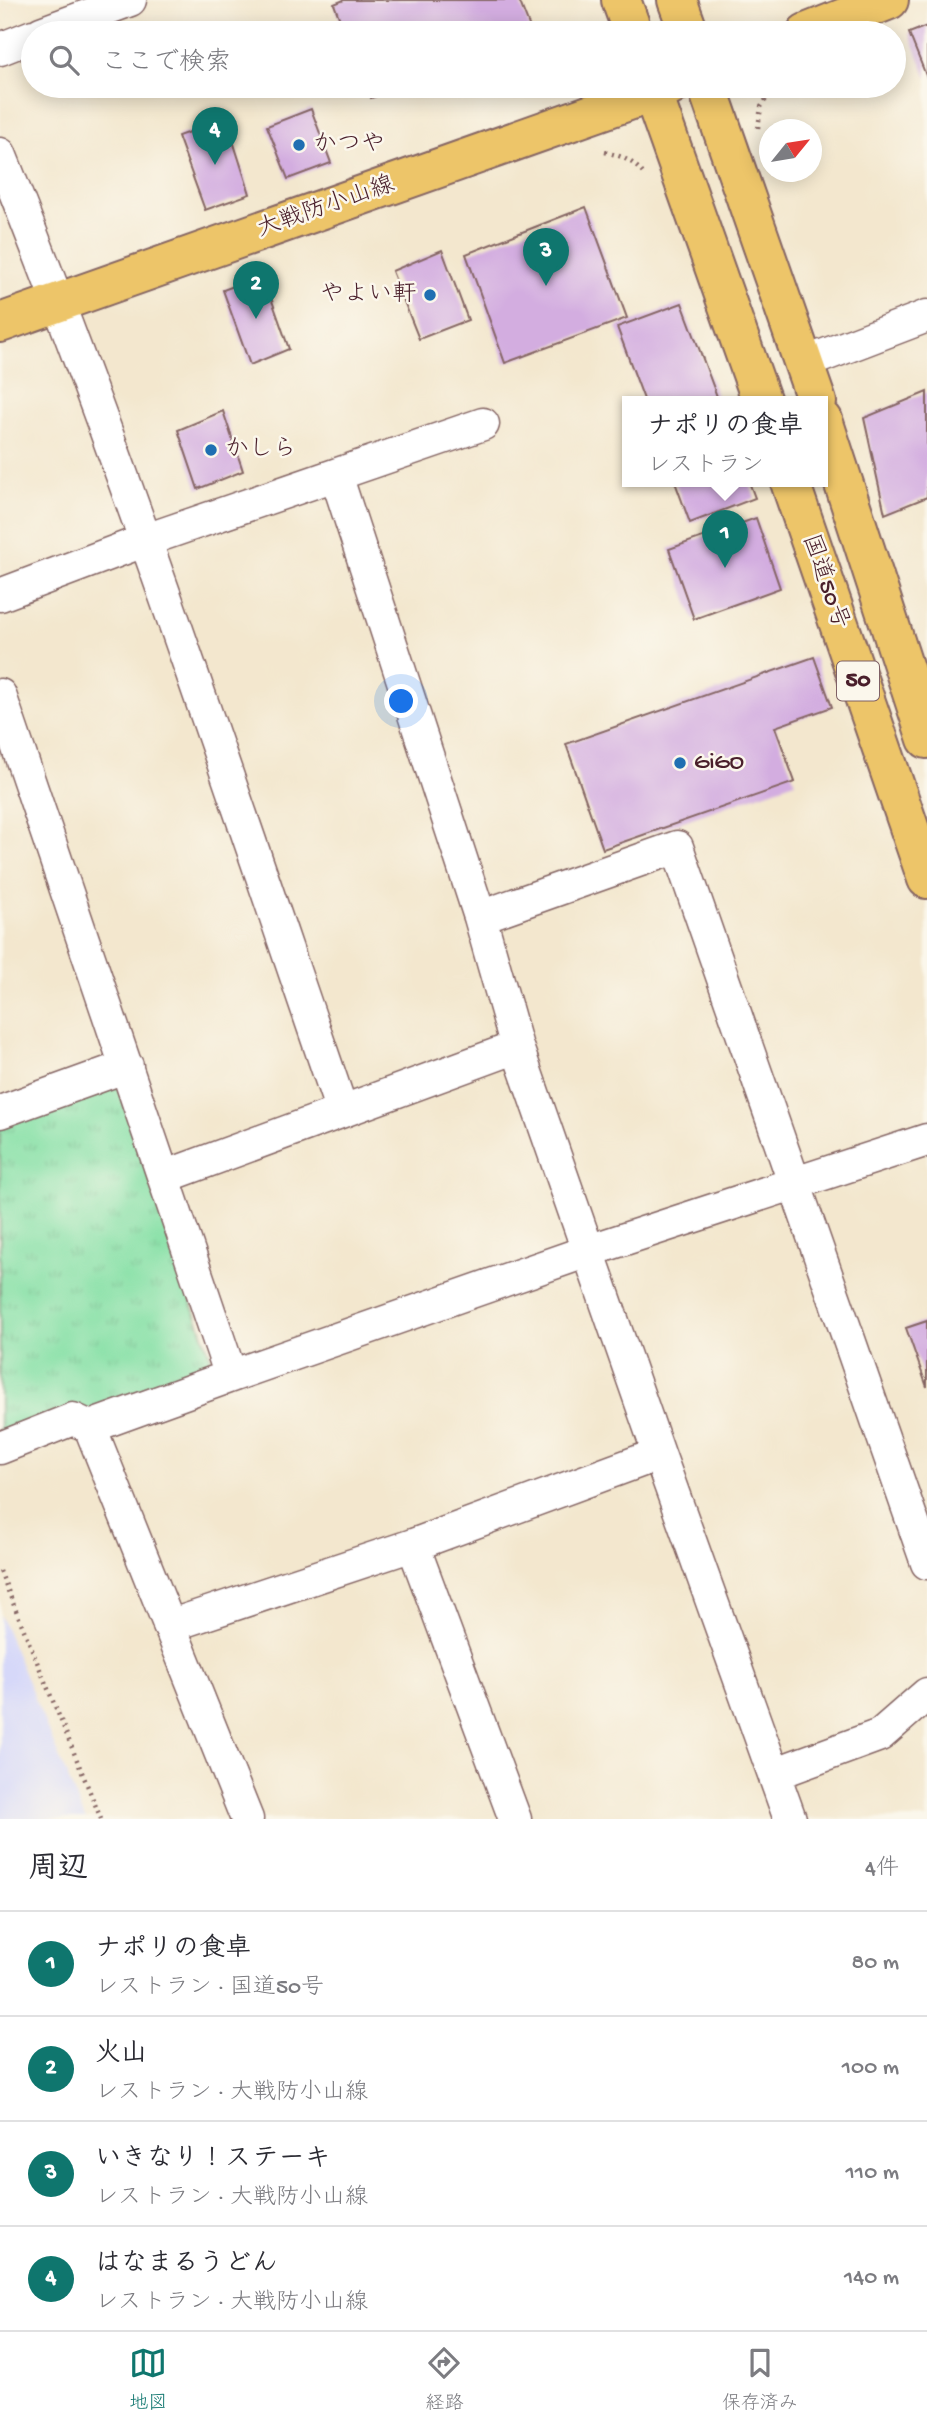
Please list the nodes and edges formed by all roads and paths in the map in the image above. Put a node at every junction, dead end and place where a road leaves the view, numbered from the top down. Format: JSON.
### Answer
{"nodes":[{"id":1,"x":130,"y":0,"type":"edge"},
{"id":2,"x":621,"y":0,"type":"edge"},
{"id":3,"x":677,"y":0,"type":"edge"},
{"id":4,"x":889,"y":0,"type":"edge"},
{"id":5,"x":73,"y":21,"type":"edge"},
{"id":6,"x":629,"y":21,"type":"edge"},
{"id":7,"x":684,"y":21,"type":"edge"},
{"id":8,"x":836,"y":21,"type":"edge"},
{"id":9,"x":21,"y":41,"type":"edge"},
{"id":10,"x":0,"y":49,"type":"edge"},
{"id":11,"x":630,"y":98,"type":"edge"},
{"id":12,"x":661,"y":98,"type":"edge"},
{"id":13,"x":710,"y":98,"type":"edge"},
{"id":14,"x":767,"y":98,"type":"edge"},
{"id":15,"x":759,"y":130,"type":"edge"},
{"id":16,"x":605,"y":152,"type":"dead end"},
{"id":17,"x":0,"y":154,"type":"edge"},
{"id":18,"x":645,"y":176,"type":"dead end"},
{"id":19,"x":60,"y":302,"type":"junction"},
{"id":20,"x":927,"y":316,"type":"edge"},
{"id":21,"x":0,"y":323,"type":"edge"},
{"id":22,"x":804,"y":363,"type":"junction"},
{"id":23,"x":760,"y":396,"type":"edge"},
{"id":24,"x":815,"y":396,"type":"edge"},
{"id":25,"x":483,"y":425,"type":"dead end"},
{"id":26,"x":828,"y":435,"type":"edge"},
{"id":27,"x":336,"y":475,"type":"junction"},
{"id":28,"x":792,"y":487,"type":"edge"},
{"id":29,"x":146,"y":540,"type":"junction"},
{"id":30,"x":0,"y":595,"type":"edge"},
{"id":31,"x":0,"y":695,"type":"edge"},
{"id":32,"x":927,"y":739,"type":"edge"},
{"id":33,"x":927,"y":880,"type":"edge"},
{"id":34,"x":480,"y":917,"type":"junction"},
{"id":35,"x":517,"y":1047,"type":"junction"},
{"id":36,"x":127,"y":1066,"type":"junction"},
{"id":37,"x":342,"y":1111,"type":"junction"},
{"id":38,"x":0,"y":1112,"type":"edge"},
{"id":39,"x":927,"y":1140,"type":"edge"},
{"id":40,"x":164,"y":1177,"type":"junction"},
{"id":41,"x":796,"y":1184,"type":"junction"},
{"id":42,"x":588,"y":1251,"type":"junction"},
{"id":43,"x":231,"y":1376,"type":"junction"},
{"id":44,"x":90,"y":1427,"type":"junction"},
{"id":45,"x":0,"y":1448,"type":"edge"},
{"id":46,"x":659,"y":1454,"type":"junction"},
{"id":47,"x":413,"y":1545,"type":"junction"},
{"id":48,"x":927,"y":1563,"type":"edge"},
{"id":49,"x":0,"y":1571,"type":"edge"},
{"id":50,"x":169,"y":1626,"type":"junction"},
{"id":51,"x":927,"y":1694,"type":"edge"},
{"id":52,"x":774,"y":1774,"type":"junction"},
{"id":53,"x":101,"y":1819,"type":"edge"},
{"id":54,"x":247,"y":1819,"type":"edge"},
{"id":55,"x":515,"y":1819,"type":"edge"},
{"id":56,"x":790,"y":1819,"type":"edge"}],
"edges":[{"from":1,"to":5,"type":"street"},
{"from":2,"to":6,"type":"main road"},
{"from":3,"to":7,"type":"main road"},
{"from":4,"to":8,"type":"main road"},
{"from":9,"to":10,"type":"street"},
{"from":11,"to":19,"type":"main road","name":"大戦防小山線"},
{"from":12,"to":23,"type":"main road"},
{"from":13,"to":22,"type":"main road"},
{"from":14,"to":15,"type":"path"},
{"from":16,"to":18,"type":"path"},
{"from":17,"to":19,"type":"street"},
{"from":19,"to":21,"type":"main road","name":"大戦防小山線"},
{"from":19,"to":29,"type":"street"},
{"from":20,"to":22,"type":"street"},
{"from":22,"to":24,"type":"main road"},
{"from":25,"to":27,"type":"street"},
{"from":26,"to":32,"type":"main road","name":"国道50号","number":"50"},
{"from":27,"to":29,"type":"street"},
{"from":27,"to":34,"type":"street"},
{"from":28,"to":33,"type":"main road","name":"国道50号","number":"50"},
{"from":29,"to":30,"type":"street"},
{"from":29,"to":37,"type":"street"},
{"from":31,"to":36,"type":"street"},
{"from":34,"to":35,"type":"street"},
{"from":34,"to":41,"type":"street"},
{"from":35,"to":37,"type":"street"},
{"from":35,"to":42,"type":"street"},
{"from":36,"to":38,"type":"street"},
{"from":36,"to":40,"type":"street"},
{"from":37,"to":40,"type":"street"},
{"from":39,"to":41,"type":"street"},
{"from":40,"to":43,"type":"street"},
{"from":41,"to":42,"type":"street"},
{"from":41,"to":48,"type":"street"},
{"from":42,"to":43,"type":"street"},
{"from":42,"to":46,"type":"street"},
{"from":43,"to":44,"type":"street"},
{"from":44,"to":45,"type":"street"},
{"from":44,"to":50,"type":"street"},
{"from":46,"to":47,"type":"street"},
{"from":46,"to":52,"type":"street"},
{"from":47,"to":50,"type":"street"},
{"from":47,"to":55,"type":"street"},
{"from":49,"to":53,"type":"path"},
{"from":50,"to":54,"type":"street"},
{"from":51,"to":52,"type":"street"},
{"from":52,"to":56,"type":"street"}]}
